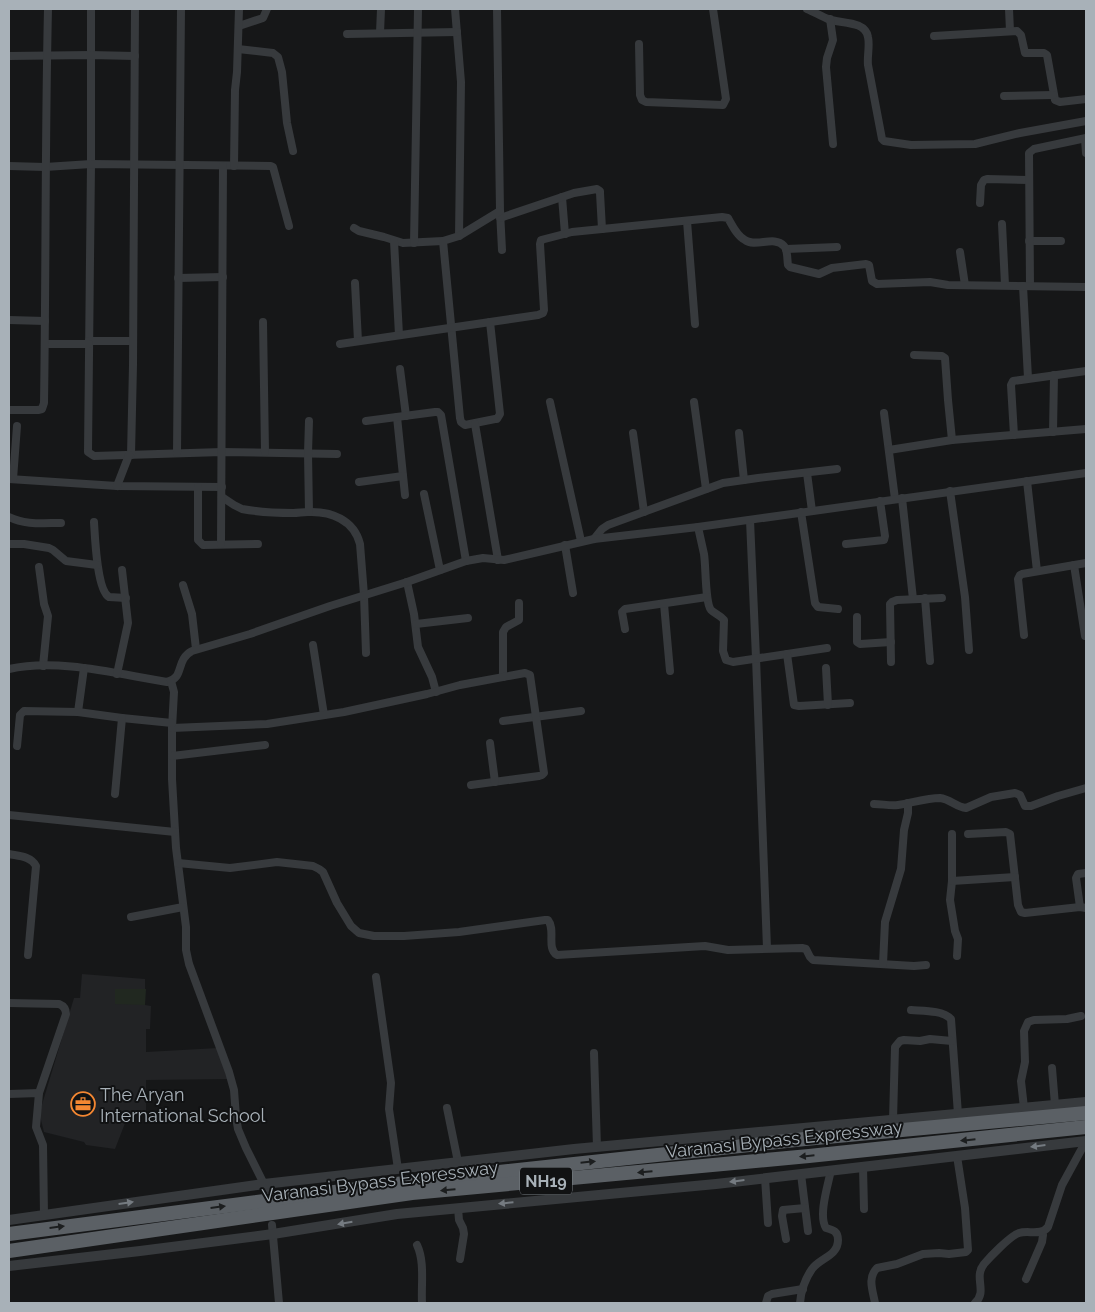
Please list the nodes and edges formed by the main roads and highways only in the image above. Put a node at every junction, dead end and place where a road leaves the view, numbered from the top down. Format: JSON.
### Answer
{"nodes":[{"id":1,"x":1086,"y":1113,"type":"edge"},
{"id":2,"x":1086,"y":1127,"type":"edge"},
{"id":3,"x":9,"y":1234,"type":"edge"},
{"id":4,"x":9,"y":1251,"type":"edge"}],
"edges":[{"from":3,"to":1,"type":"highway","name":"Varanasi Bypass Expressway","number":"NH19","one_way":true},
{"from":2,"to":4,"type":"highway","name":"Varanasi Bypass Expressway","number":"NH19","one_way":true}]}
